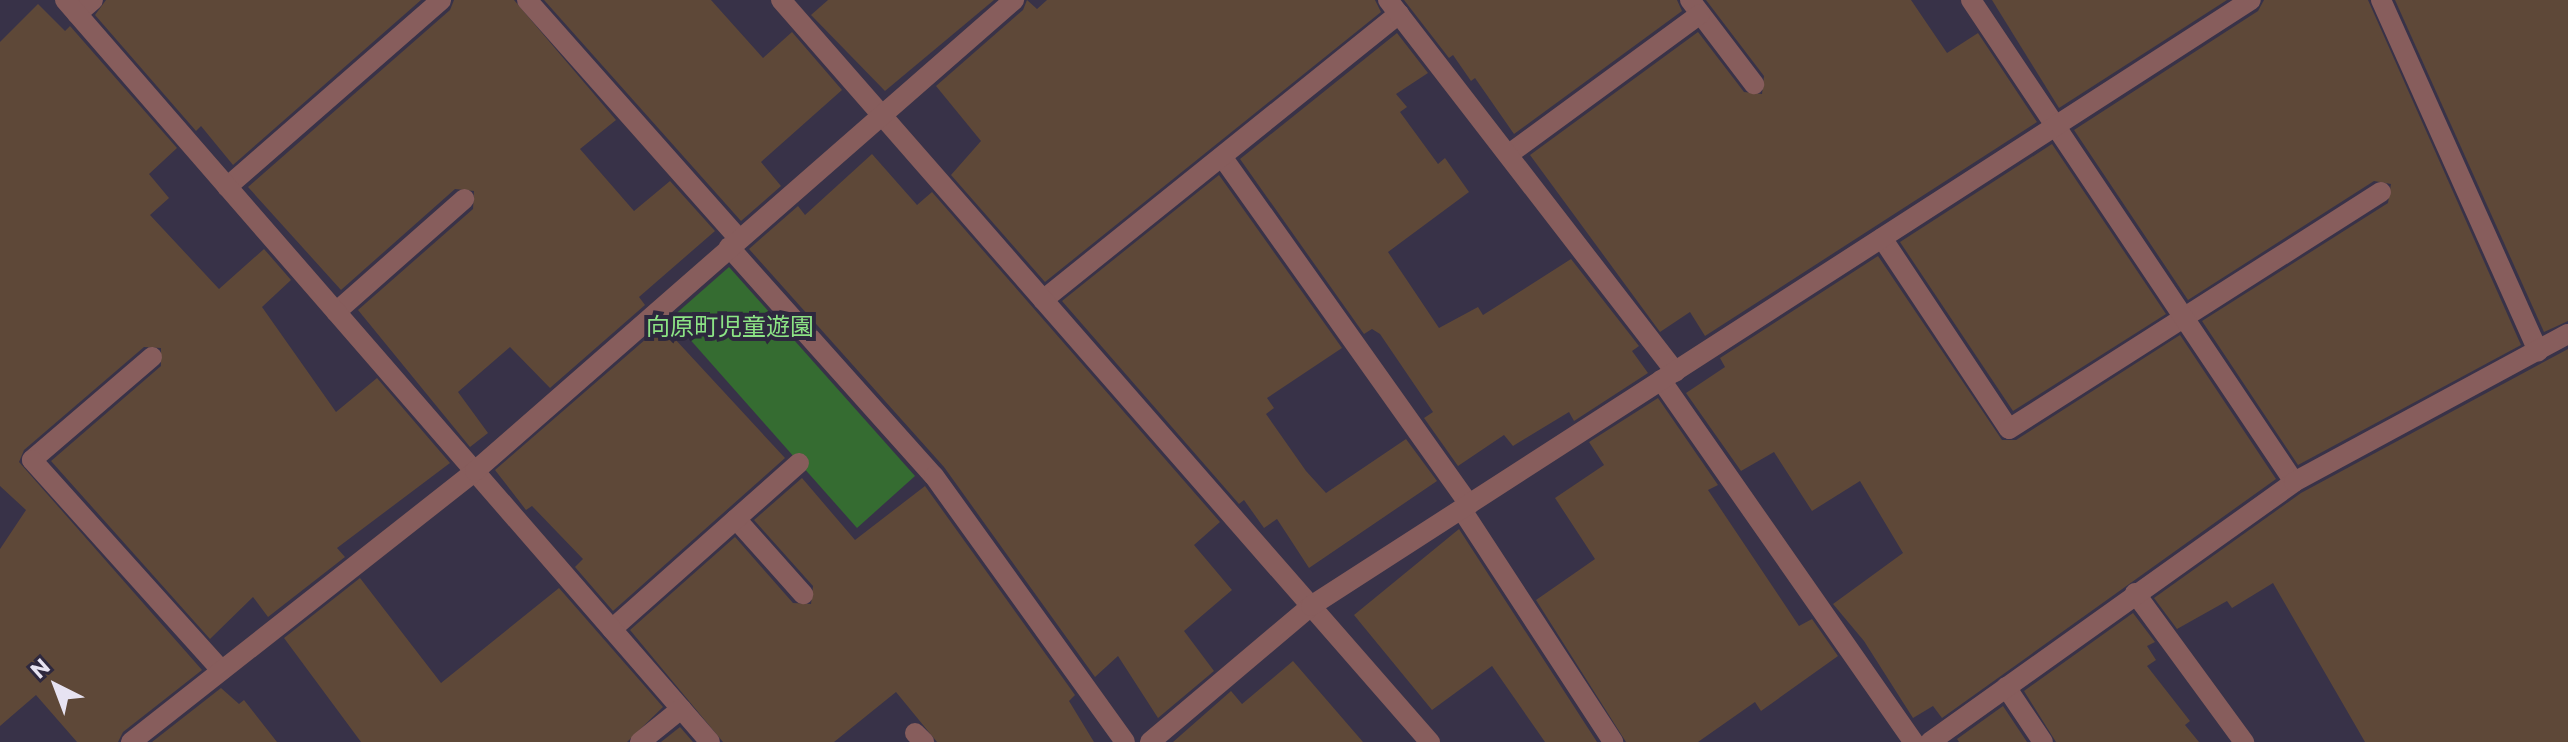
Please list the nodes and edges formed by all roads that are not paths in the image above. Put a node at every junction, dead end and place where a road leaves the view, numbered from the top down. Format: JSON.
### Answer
{"nodes":[{"id":1,"x":93,"y":0,"type":"edge"},
{"id":2,"x":441,"y":0,"type":"edge"},
{"id":3,"x":527,"y":0,"type":"edge"},
{"id":4,"x":781,"y":0,"type":"edge"},
{"id":5,"x":1014,"y":0,"type":"edge"},
{"id":6,"x":1971,"y":0,"type":"edge"},
{"id":7,"x":2251,"y":0,"type":"edge"},
{"id":8,"x":2381,"y":0,"type":"edge"},
{"id":9,"x":71,"y":7,"type":"edge"},
{"id":10,"x":1393,"y":7,"type":"edge"},
{"id":11,"x":1695,"y":7,"type":"edge"},
{"id":12,"x":1754,"y":84,"type":"dead end"},
{"id":13,"x":880,"y":113,"type":"junction"},
{"id":14,"x":2057,"y":125,"type":"junction"},
{"id":15,"x":1509,"y":154,"type":"junction"},
{"id":16,"x":1223,"y":158,"type":"junction"},
{"id":17,"x":227,"y":187,"type":"junction"},
{"id":18,"x":2381,"y":192,"type":"dead end"},
{"id":19,"x":464,"y":199,"type":"dead end"},
{"id":20,"x":1882,"y":238,"type":"junction"},
{"id":21,"x":734,"y":243,"type":"junction"},
{"id":22,"x":1043,"y":300,"type":"junction"},
{"id":23,"x":336,"y":312,"type":"junction"},
{"id":24,"x":2187,"y":318,"type":"junction"},
{"id":25,"x":2568,"y":334,"type":"edge"},
{"id":26,"x":2538,"y":351,"type":"junction"},
{"id":27,"x":152,"y":357,"type":"dead end"},
{"id":28,"x":1668,"y":376,"type":"junction"},
{"id":29,"x":799,"y":463,"type":"dead end"},
{"id":30,"x":475,"y":471,"type":"junction"},
{"id":31,"x":2294,"y":482,"type":"junction"},
{"id":32,"x":1466,"y":507,"type":"junction"},
{"id":33,"x":736,"y":519,"type":"junction"},
{"id":34,"x":2135,"y":593,"type":"junction"},
{"id":35,"x":803,"y":594,"type":"dead end"},
{"id":36,"x":1311,"y":606,"type":"junction"},
{"id":37,"x":612,"y":629,"type":"junction"},
{"id":38,"x":221,"y":670,"type":"junction"},
{"id":39,"x":2006,"y":687,"type":"junction"},
{"id":40,"x":681,"y":709,"type":"junction"},
{"id":41,"x":131,"y":742,"type":"edge"},
{"id":42,"x":640,"y":742,"type":"edge"},
{"id":43,"x":710,"y":742,"type":"edge"},
{"id":44,"x":1125,"y":742,"type":"edge"},
{"id":45,"x":1150,"y":742,"type":"edge"},
{"id":46,"x":1430,"y":742,"type":"edge"},
{"id":47,"x":1613,"y":742,"type":"edge"},
{"id":48,"x":1914,"y":742,"type":"edge"},
{"id":49,"x":1930,"y":742,"type":"edge"},
{"id":50,"x":2043,"y":742,"type":"edge"},
{"id":51,"x":2244,"y":742,"type":"edge"}],
"edges":[{"from":1,"to":9,"type":"street"},
{"from":2,"to":17,"type":"street"},
{"from":3,"to":21,"type":"street"},
{"from":4,"to":13,"type":"street"},
{"from":5,"to":13,"type":"street"},
{"from":6,"to":14,"type":"street"},
{"from":7,"to":14,"type":"street"},
{"from":8,"to":26,"type":"street"},
{"from":9,"to":17,"type":"street"},
{"from":10,"to":15,"type":"street"},
{"from":10,"to":16,"type":"street"},
{"from":11,"to":12,"type":"street"},
{"from":11,"to":15,"type":"street"},
{"from":13,"to":21,"type":"street"},
{"from":13,"to":22,"type":"street"},
{"from":14,"to":20,"type":"street"},
{"from":14,"to":24,"type":"street"},
{"from":15,"to":28,"type":"street"},
{"from":16,"to":22,"type":"street"},
{"from":16,"to":32,"type":"street"},
{"from":17,"to":23,"type":"street"},
{"from":18,"to":24,"type":"street"},
{"from":19,"to":23,"type":"street"},
{"from":20,"to":24,"type":"street"},
{"from":20,"to":28,"type":"street"},
{"from":21,"to":30,"type":"street"},
{"from":21,"to":44,"type":"street"},
{"from":22,"to":36,"type":"street"},
{"from":23,"to":30,"type":"street"},
{"from":24,"to":31,"type":"street"},
{"from":25,"to":26,"type":"street"},
{"from":26,"to":31,"type":"street"},
{"from":27,"to":38,"type":"street"},
{"from":28,"to":32,"type":"street"},
{"from":28,"to":48,"type":"street"},
{"from":29,"to":33,"type":"street"},
{"from":30,"to":37,"type":"street"},
{"from":30,"to":38,"type":"street"},
{"from":31,"to":34,"type":"street"},
{"from":32,"to":36,"type":"street"},
{"from":32,"to":47,"type":"street"},
{"from":33,"to":35,"type":"street"},
{"from":33,"to":37,"type":"street"},
{"from":34,"to":39,"type":"street"},
{"from":34,"to":51,"type":"street"},
{"from":36,"to":45,"type":"street"},
{"from":36,"to":46,"type":"street"},
{"from":37,"to":40,"type":"street"},
{"from":38,"to":41,"type":"street"},
{"from":39,"to":49,"type":"street"},
{"from":39,"to":50,"type":"street"},
{"from":40,"to":42,"type":"street"},
{"from":40,"to":43,"type":"street"}]}
